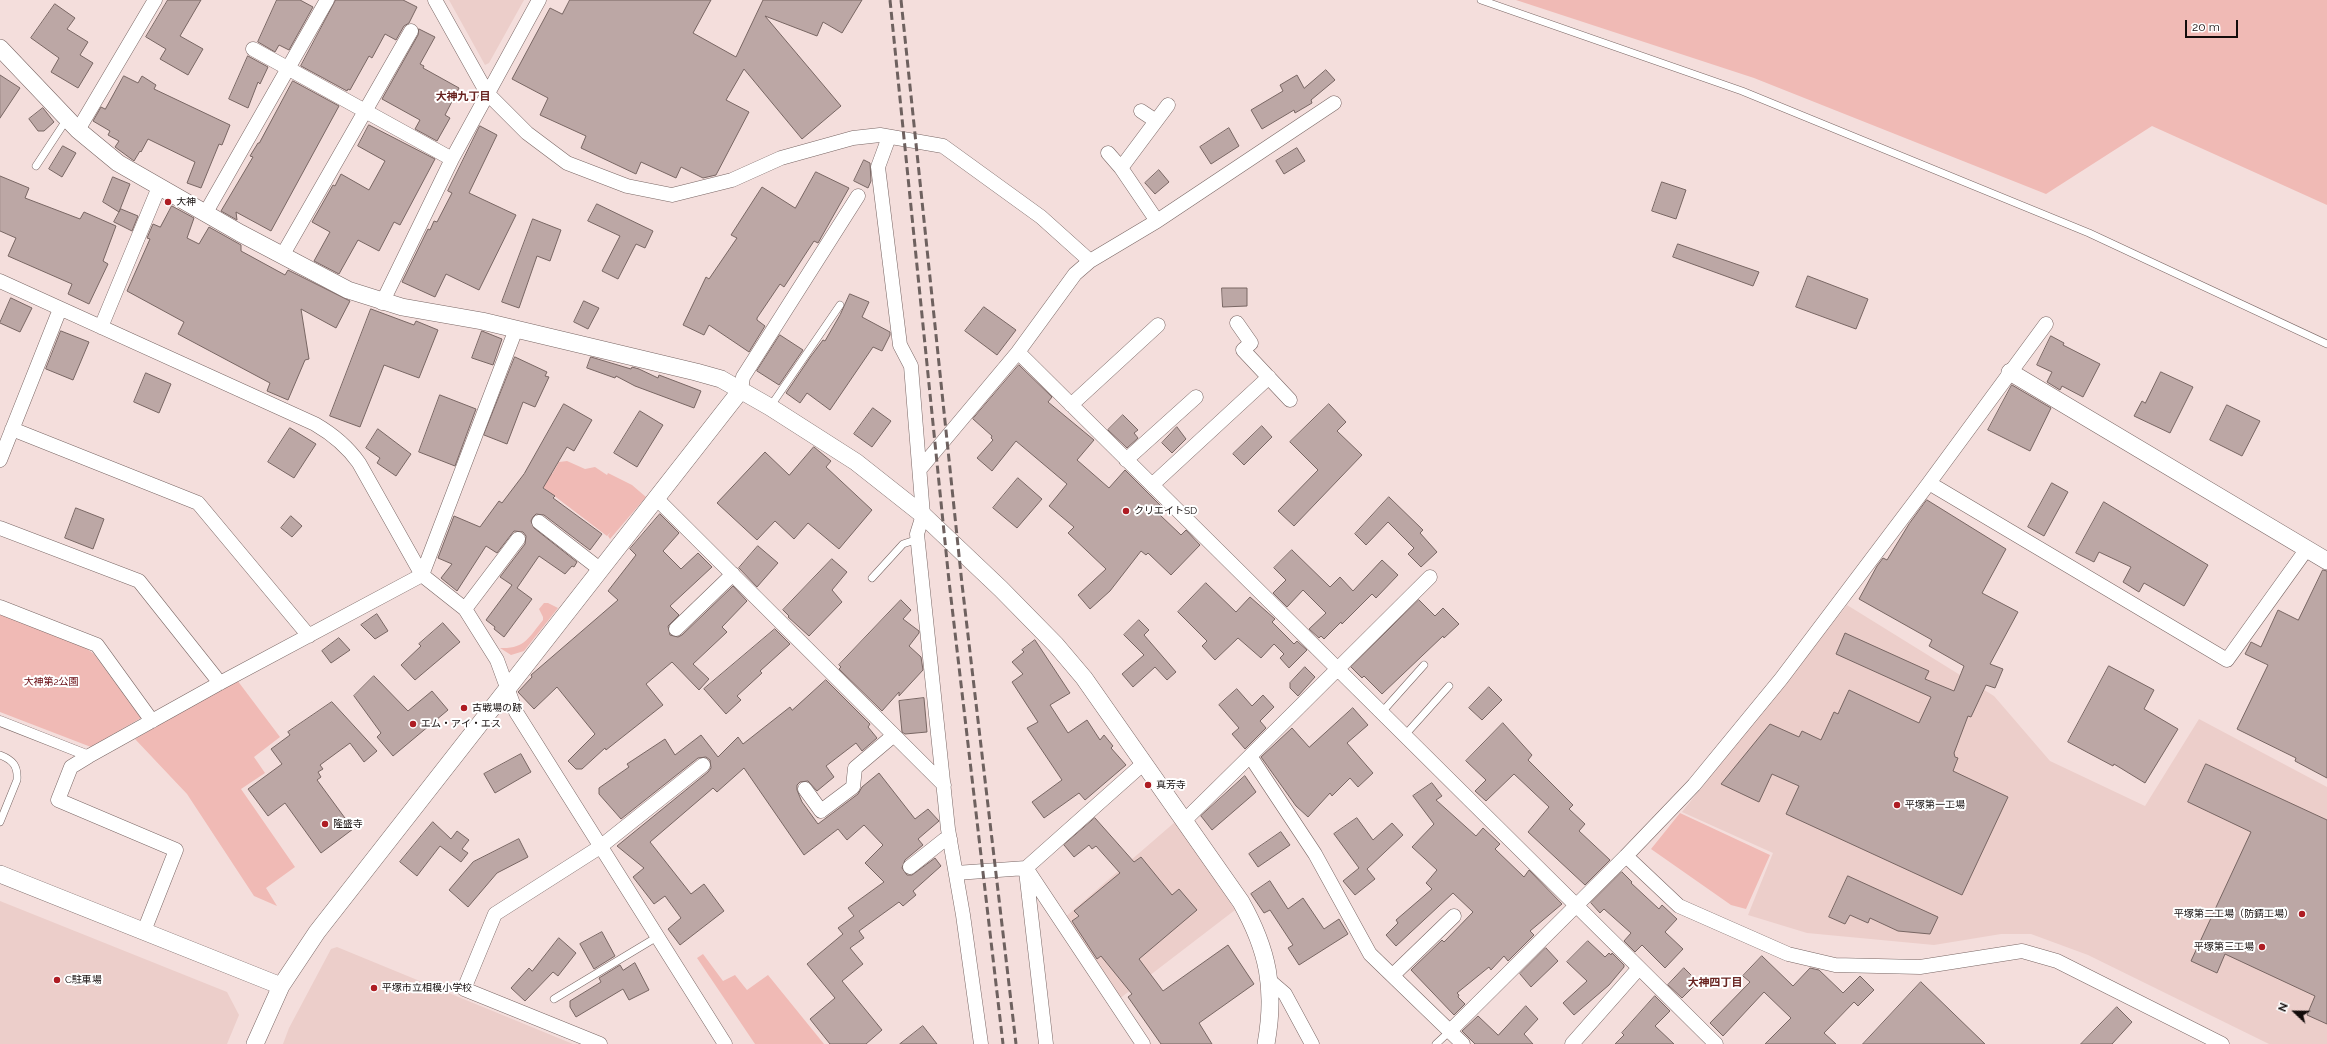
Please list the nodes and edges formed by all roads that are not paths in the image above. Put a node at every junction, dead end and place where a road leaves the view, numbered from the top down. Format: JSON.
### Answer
{"nodes":[{"id":1,"x":155,"y":0,"type":"edge"},
{"id":2,"x":435,"y":0,"type":"edge"},
{"id":3,"x":539,"y":0,"type":"edge"},
{"id":4,"x":1481,"y":0,"type":"edge"},
{"id":5,"x":320,"y":2,"type":"edge"},
{"id":6,"x":411,"y":30,"type":"dead end"},
{"id":7,"x":0,"y":48,"type":"edge"},
{"id":8,"x":253,"y":49,"type":"dead end"},
{"id":9,"x":288,"y":69,"type":"junction"},
{"id":10,"x":487,"y":93,"type":"junction"},
{"id":11,"x":1334,"y":103,"type":"dead end"},
{"id":12,"x":1168,"y":105,"type":"dead end"},
{"id":13,"x":1141,"y":111,"type":"dead end"},
{"id":14,"x":365,"y":112,"type":"junction"},
{"id":15,"x":1156,"y":121,"type":"junction"},
{"id":16,"x":73,"y":124,"type":"junction"},
{"id":17,"x":889,"y":136,"type":"junction"},
{"id":18,"x":1108,"y":153,"type":"dead end"},
{"id":19,"x":452,"y":159,"type":"junction"},
{"id":20,"x":36,"y":166,"type":"dead end"},
{"id":21,"x":1121,"y":168,"type":"junction"},
{"id":22,"x":159,"y":187,"type":"junction"},
{"id":23,"x":858,"y":196,"type":"dead end"},
{"id":24,"x":205,"y":214,"type":"junction"},
{"id":25,"x":1157,"y":221,"type":"junction"},
{"id":26,"x":282,"y":256,"type":"junction"},
{"id":27,"x":1090,"y":261,"type":"junction"},
{"id":28,"x":0,"y":281,"type":"edge"},
{"id":29,"x":382,"y":303,"type":"junction"},
{"id":30,"x":840,"y":305,"type":"dead end"},
{"id":31,"x":60,"y":309,"type":"junction"},
{"id":32,"x":1237,"y":323,"type":"dead end"},
{"id":33,"x":2046,"y":324,"type":"dead end"},
{"id":34,"x":1158,"y":325,"type":"dead end"},
{"id":35,"x":101,"y":327,"type":"junction"},
{"id":36,"x":516,"y":329,"type":"junction"},
{"id":37,"x":2327,"y":344,"type":"edge"},
{"id":38,"x":1018,"y":352,"type":"junction"},
{"id":39,"x":2010,"y":372,"type":"junction"},
{"id":40,"x":1269,"y":377,"type":"junction"},
{"id":41,"x":741,"y":390,"type":"junction"},
{"id":42,"x":1196,"y":397,"type":"dead end"},
{"id":43,"x":1290,"y":400,"type":"dead end"},
{"id":44,"x":1072,"y":405,"type":"junction"},
{"id":45,"x":770,"y":407,"type":"junction"},
{"id":46,"x":12,"y":429,"type":"junction"},
{"id":47,"x":0,"y":460,"type":"edge"},
{"id":48,"x":1126,"y":460,"type":"junction"},
{"id":49,"x":920,"y":469,"type":"junction"},
{"id":50,"x":1929,"y":483,"type":"junction"},
{"id":51,"x":1152,"y":485,"type":"junction"},
{"id":52,"x":657,"y":499,"type":"junction"},
{"id":53,"x":923,"y":515,"type":"junction"},
{"id":54,"x":539,"y":522,"type":"dead end"},
{"id":55,"x":0,"y":528,"type":"edge"},
{"id":56,"x":518,"y":539,"type":"dead end"},
{"id":57,"x":918,"y":539,"type":"junction"},
{"id":58,"x":2306,"y":550,"type":"junction"},
{"id":59,"x":2327,"y":561,"type":"edge"},
{"id":60,"x":601,"y":570,"type":"junction"},
{"id":61,"x":733,"y":574,"type":"junction"},
{"id":62,"x":422,"y":575,"type":"junction"},
{"id":63,"x":1430,"y":577,"type":"dead end"},
{"id":64,"x":872,"y":578,"type":"dead end"},
{"id":65,"x":0,"y":607,"type":"edge"},
{"id":66,"x":465,"y":608,"type":"junction"},
{"id":67,"x":676,"y":629,"type":"dead end"},
{"id":68,"x":310,"y":636,"type":"junction"},
{"id":69,"x":1424,"y":665,"type":"dead end"},
{"id":70,"x":1338,"y":668,"type":"junction"},
{"id":71,"x":220,"y":682,"type":"junction"},
{"id":72,"x":1449,"y":686,"type":"dead end"},
{"id":73,"x":506,"y":689,"type":"junction"},
{"id":74,"x":1382,"y":712,"type":"junction"},
{"id":75,"x":0,"y":721,"type":"edge"},
{"id":76,"x":152,"y":721,"type":"junction"},
{"id":77,"x":1405,"y":735,"type":"junction"},
{"id":78,"x":894,"y":736,"type":"junction"},
{"id":79,"x":0,"y":755,"type":"edge"},
{"id":80,"x":89,"y":756,"type":"junction"},
{"id":81,"x":1250,"y":756,"type":"junction"},
{"id":82,"x":1144,"y":764,"type":"junction"},
{"id":83,"x":703,"y":765,"type":"dead end"},
{"id":84,"x":944,"y":786,"type":"junction"},
{"id":85,"x":805,"y":789,"type":"dead end"},
{"id":86,"x":1184,"y":821,"type":"junction"},
{"id":87,"x":0,"y":822,"type":"edge"},
{"id":88,"x":950,"y":839,"type":"junction"},
{"id":89,"x":600,"y":847,"type":"junction"},
{"id":90,"x":1626,"y":856,"type":"junction"},
{"id":91,"x":910,"y":867,"type":"dead end"},
{"id":92,"x":1026,"y":868,"type":"junction"},
{"id":93,"x":956,"y":873,"type":"junction"},
{"id":94,"x":0,"y":874,"type":"edge"},
{"id":95,"x":1575,"y":906,"type":"junction"},
{"id":96,"x":1454,"y":916,"type":"dead end"},
{"id":97,"x":144,"y":931,"type":"junction"},
{"id":98,"x":657,"y":937,"type":"junction"},
{"id":99,"x":1639,"y":968,"type":"junction"},
{"id":100,"x":1392,"y":975,"type":"junction"},
{"id":101,"x":1271,"y":982,"type":"junction"},
{"id":102,"x":281,"y":986,"type":"junction"},
{"id":103,"x":554,"y":999,"type":"dead end"},
{"id":104,"x":1450,"y":1031,"type":"junction"},
{"id":105,"x":255,"y":1044,"type":"edge"},
{"id":106,"x":600,"y":1044,"type":"edge"},
{"id":107,"x":725,"y":1044,"type":"edge"},
{"id":108,"x":981,"y":1044,"type":"edge"},
{"id":109,"x":1046,"y":1044,"type":"edge"},
{"id":110,"x":1143,"y":1044,"type":"edge"},
{"id":111,"x":1266,"y":1044,"type":"edge"},
{"id":112,"x":1312,"y":1044,"type":"edge"},
{"id":113,"x":1436,"y":1044,"type":"edge"},
{"id":114,"x":1463,"y":1044,"type":"edge"},
{"id":115,"x":1572,"y":1044,"type":"edge"},
{"id":116,"x":1716,"y":1044,"type":"edge"},
{"id":117,"x":2220,"y":1044,"type":"edge"}],
"edges":[{"from":1,"to":16,"type":"street"},
{"from":2,"to":10,"type":"street"},
{"from":3,"to":10,"type":"street"},
{"from":4,"to":37,"type":"lane"},
{"from":5,"to":9,"type":"street"},
{"from":6,"to":14,"type":"street"},
{"from":7,"to":16,"type":"street"},
{"from":8,"to":9,"type":"street"},
{"from":9,"to":14,"type":"street"},
{"from":9,"to":24,"type":"street"},
{"from":10,"to":17,"type":"street"},
{"from":10,"to":19,"type":"street"},
{"from":11,"to":25,"type":"street"},
{"from":12,"to":15,"type":"street"},
{"from":13,"to":15,"type":"street"},
{"from":14,"to":19,"type":"street"},
{"from":14,"to":26,"type":"street"},
{"from":15,"to":21,"type":"street"},
{"from":16,"to":20,"type":"lane"},
{"from":16,"to":22,"type":"street"},
{"from":17,"to":27,"type":"street"},
{"from":17,"to":49,"type":"street"},
{"from":18,"to":21,"type":"street"},
{"from":19,"to":29,"type":"street"},
{"from":21,"to":25,"type":"street"},
{"from":22,"to":24,"type":"street"},
{"from":22,"to":35,"type":"street"},
{"from":23,"to":41,"type":"street"},
{"from":24,"to":26,"type":"street"},
{"from":25,"to":27,"type":"street"},
{"from":26,"to":29,"type":"street"},
{"from":27,"to":38,"type":"street"},
{"from":28,"to":31,"type":"street"},
{"from":29,"to":36,"type":"street"},
{"from":30,"to":45,"type":"lane"},
{"from":31,"to":35,"type":"street"},
{"from":31,"to":46,"type":"street"},
{"from":32,"to":40,"type":"street"},
{"from":33,"to":39,"type":"street"},
{"from":34,"to":44,"type":"street"},
{"from":35,"to":62,"type":"street"},
{"from":36,"to":41,"type":"street"},
{"from":36,"to":62,"type":"street"},
{"from":38,"to":44,"type":"street"},
{"from":38,"to":49,"type":"street"},
{"from":39,"to":50,"type":"street"},
{"from":39,"to":58,"type":"street"},
{"from":40,"to":43,"type":"street"},
{"from":40,"to":51,"type":"street"},
{"from":41,"to":45,"type":"street"},
{"from":41,"to":52,"type":"street"},
{"from":42,"to":48,"type":"street"},
{"from":44,"to":48,"type":"street"},
{"from":45,"to":53,"type":"street"},
{"from":46,"to":47,"type":"street"},
{"from":46,"to":68,"type":"street"},
{"from":48,"to":51,"type":"street"},
{"from":49,"to":53,"type":"street"},
{"from":50,"to":58,"type":"street"},
{"from":50,"to":90,"type":"street"},
{"from":51,"to":70,"type":"street"},
{"from":52,"to":60,"type":"street"},
{"from":52,"to":61,"type":"street"},
{"from":53,"to":57,"type":"street"},
{"from":53,"to":82,"type":"street"},
{"from":54,"to":60,"type":"street"},
{"from":55,"to":71,"type":"street"},
{"from":56,"to":66,"type":"street"},
{"from":57,"to":64,"type":"lane"},
{"from":57,"to":84,"type":"street"},
{"from":58,"to":59,"type":"street"},
{"from":60,"to":73,"type":"street"},
{"from":61,"to":67,"type":"street"},
{"from":61,"to":78,"type":"street"},
{"from":62,"to":66,"type":"street"},
{"from":62,"to":68,"type":"street"},
{"from":63,"to":70,"type":"street"},
{"from":65,"to":76,"type":"street"},
{"from":66,"to":73,"type":"street"},
{"from":68,"to":71,"type":"street"},
{"from":69,"to":74,"type":"lane"},
{"from":70,"to":74,"type":"street"},
{"from":70,"to":81,"type":"street"},
{"from":71,"to":76,"type":"street"},
{"from":72,"to":77,"type":"lane"},
{"from":73,"to":89,"type":"street"},
{"from":73,"to":102,"type":"street"},
{"from":74,"to":77,"type":"street"},
{"from":75,"to":80,"type":"street"},
{"from":76,"to":80,"type":"street"},
{"from":77,"to":95,"type":"street"},
{"from":78,"to":84,"type":"street"},
{"from":78,"to":85,"type":"street"},
{"from":79,"to":87,"type":"lane"},
{"from":80,"to":97,"type":"street"},
{"from":81,"to":86,"type":"street"},
{"from":81,"to":100,"type":"street"},
{"from":82,"to":86,"type":"street"},
{"from":82,"to":92,"type":"street"},
{"from":83,"to":89,"type":"street"},
{"from":84,"to":88,"type":"street"},
{"from":86,"to":101,"type":"street"},
{"from":88,"to":91,"type":"street"},
{"from":88,"to":93,"type":"street"},
{"from":89,"to":98,"type":"street"},
{"from":89,"to":106,"type":"street"},
{"from":90,"to":95,"type":"street"},
{"from":90,"to":117,"type":"street"},
{"from":92,"to":93,"type":"street"},
{"from":92,"to":109,"type":"street"},
{"from":92,"to":110,"type":"street"},
{"from":93,"to":108,"type":"street"},
{"from":94,"to":97,"type":"street"},
{"from":95,"to":99,"type":"street"},
{"from":95,"to":104,"type":"street"},
{"from":96,"to":100,"type":"street"},
{"from":97,"to":102,"type":"street"},
{"from":98,"to":103,"type":"lane"},
{"from":98,"to":107,"type":"street"},
{"from":99,"to":115,"type":"street"},
{"from":99,"to":116,"type":"street"},
{"from":100,"to":104,"type":"street"},
{"from":101,"to":111,"type":"street"},
{"from":101,"to":112,"type":"street"},
{"from":102,"to":105,"type":"street"},
{"from":104,"to":113,"type":"lane"},
{"from":104,"to":114,"type":"street"}]}
